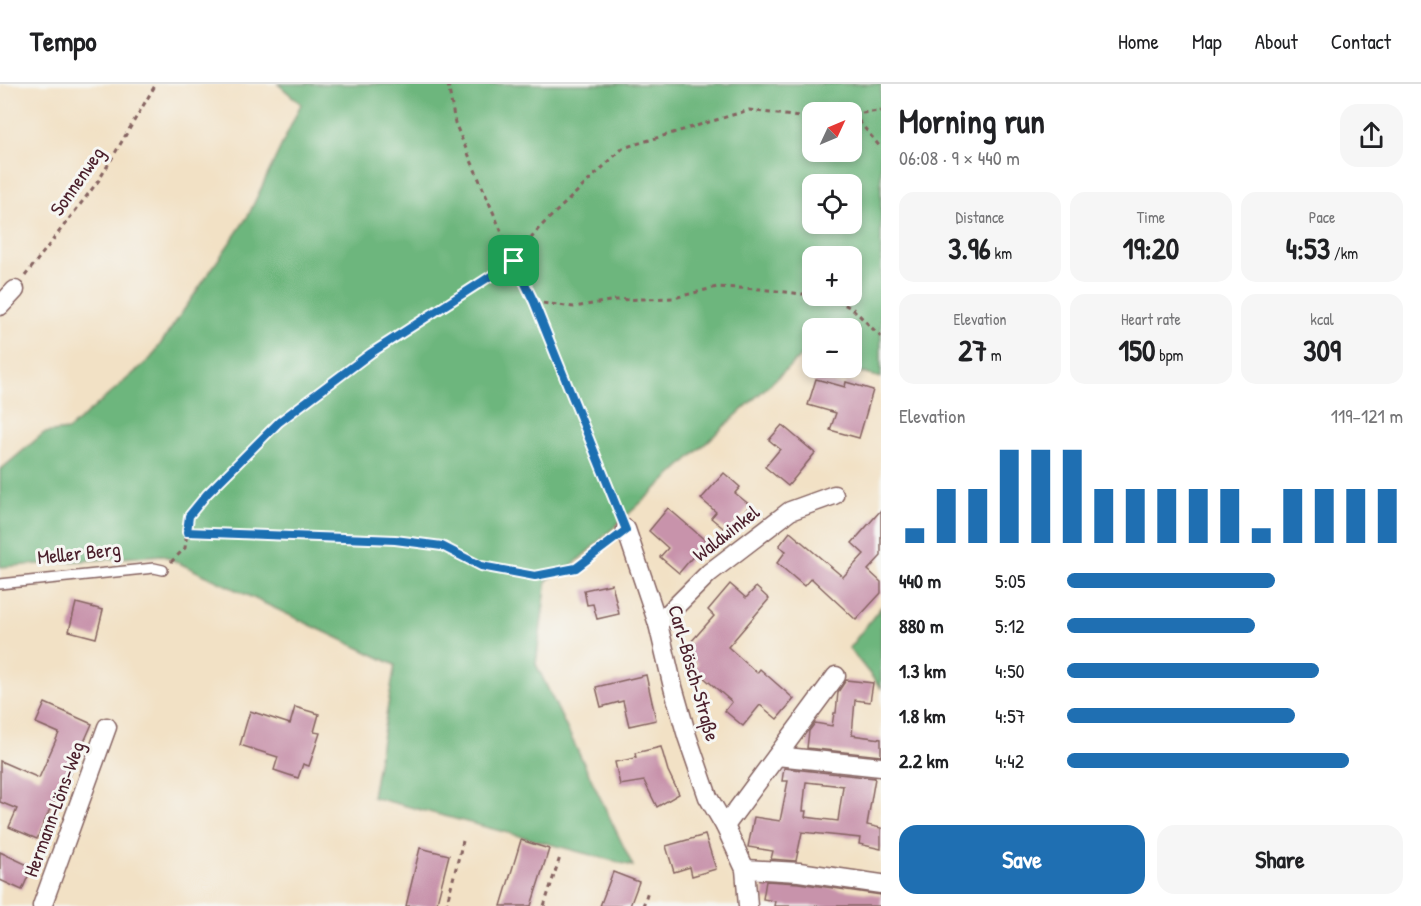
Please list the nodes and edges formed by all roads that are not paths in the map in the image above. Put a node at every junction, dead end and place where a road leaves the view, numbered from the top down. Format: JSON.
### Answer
{"nodes":[{"id":1,"x":15,"y":290,"type":"road end"},
{"id":2,"x":0,"y":306,"type":"edge"},
{"id":3,"x":834,"y":495,"type":"dead end"},
{"id":4,"x":626,"y":530,"type":"road end"},
{"id":5,"x":163,"y":570,"type":"road end"},
{"id":6,"x":0,"y":584,"type":"edge"},
{"id":7,"x":658,"y":624,"type":"junction"},
{"id":8,"x":836,"y":676,"type":"dead end"},
{"id":9,"x":107,"y":727,"type":"dead end"},
{"id":10,"x":777,"y":756,"type":"junction"},
{"id":11,"x":881,"y":767,"type":"edge"},
{"id":12,"x":725,"y":826,"type":"junction"},
{"id":13,"x":745,"y":869,"type":"junction"},
{"id":14,"x":881,"y":884,"type":"edge"},
{"id":15,"x":42,"y":906,"type":"edge"},
{"id":16,"x":748,"y":906,"type":"edge"}],
"edges":[{"from":1,"to":2,"type":"street"},
{"from":3,"to":7,"type":"street","name":"Waldwinkel"},
{"from":4,"to":7,"type":"street","name":"Carl-Bösch-Straße"},
{"from":5,"to":6,"type":"lane","name":"Meller Berg"},
{"from":7,"to":12,"type":"street","name":"Carl-Bösch-Straße"},
{"from":8,"to":10,"type":"street"},
{"from":9,"to":15,"type":"street","name":"Hermann-Löns-Weg"},
{"from":10,"to":11,"type":"street"},
{"from":10,"to":12,"type":"street"},
{"from":12,"to":13,"type":"street","name":"Carl-Bösch-Straße"},
{"from":13,"to":14,"type":"street"},
{"from":13,"to":16,"type":"street","name":"Carl-Bösch-Straße"}]}
